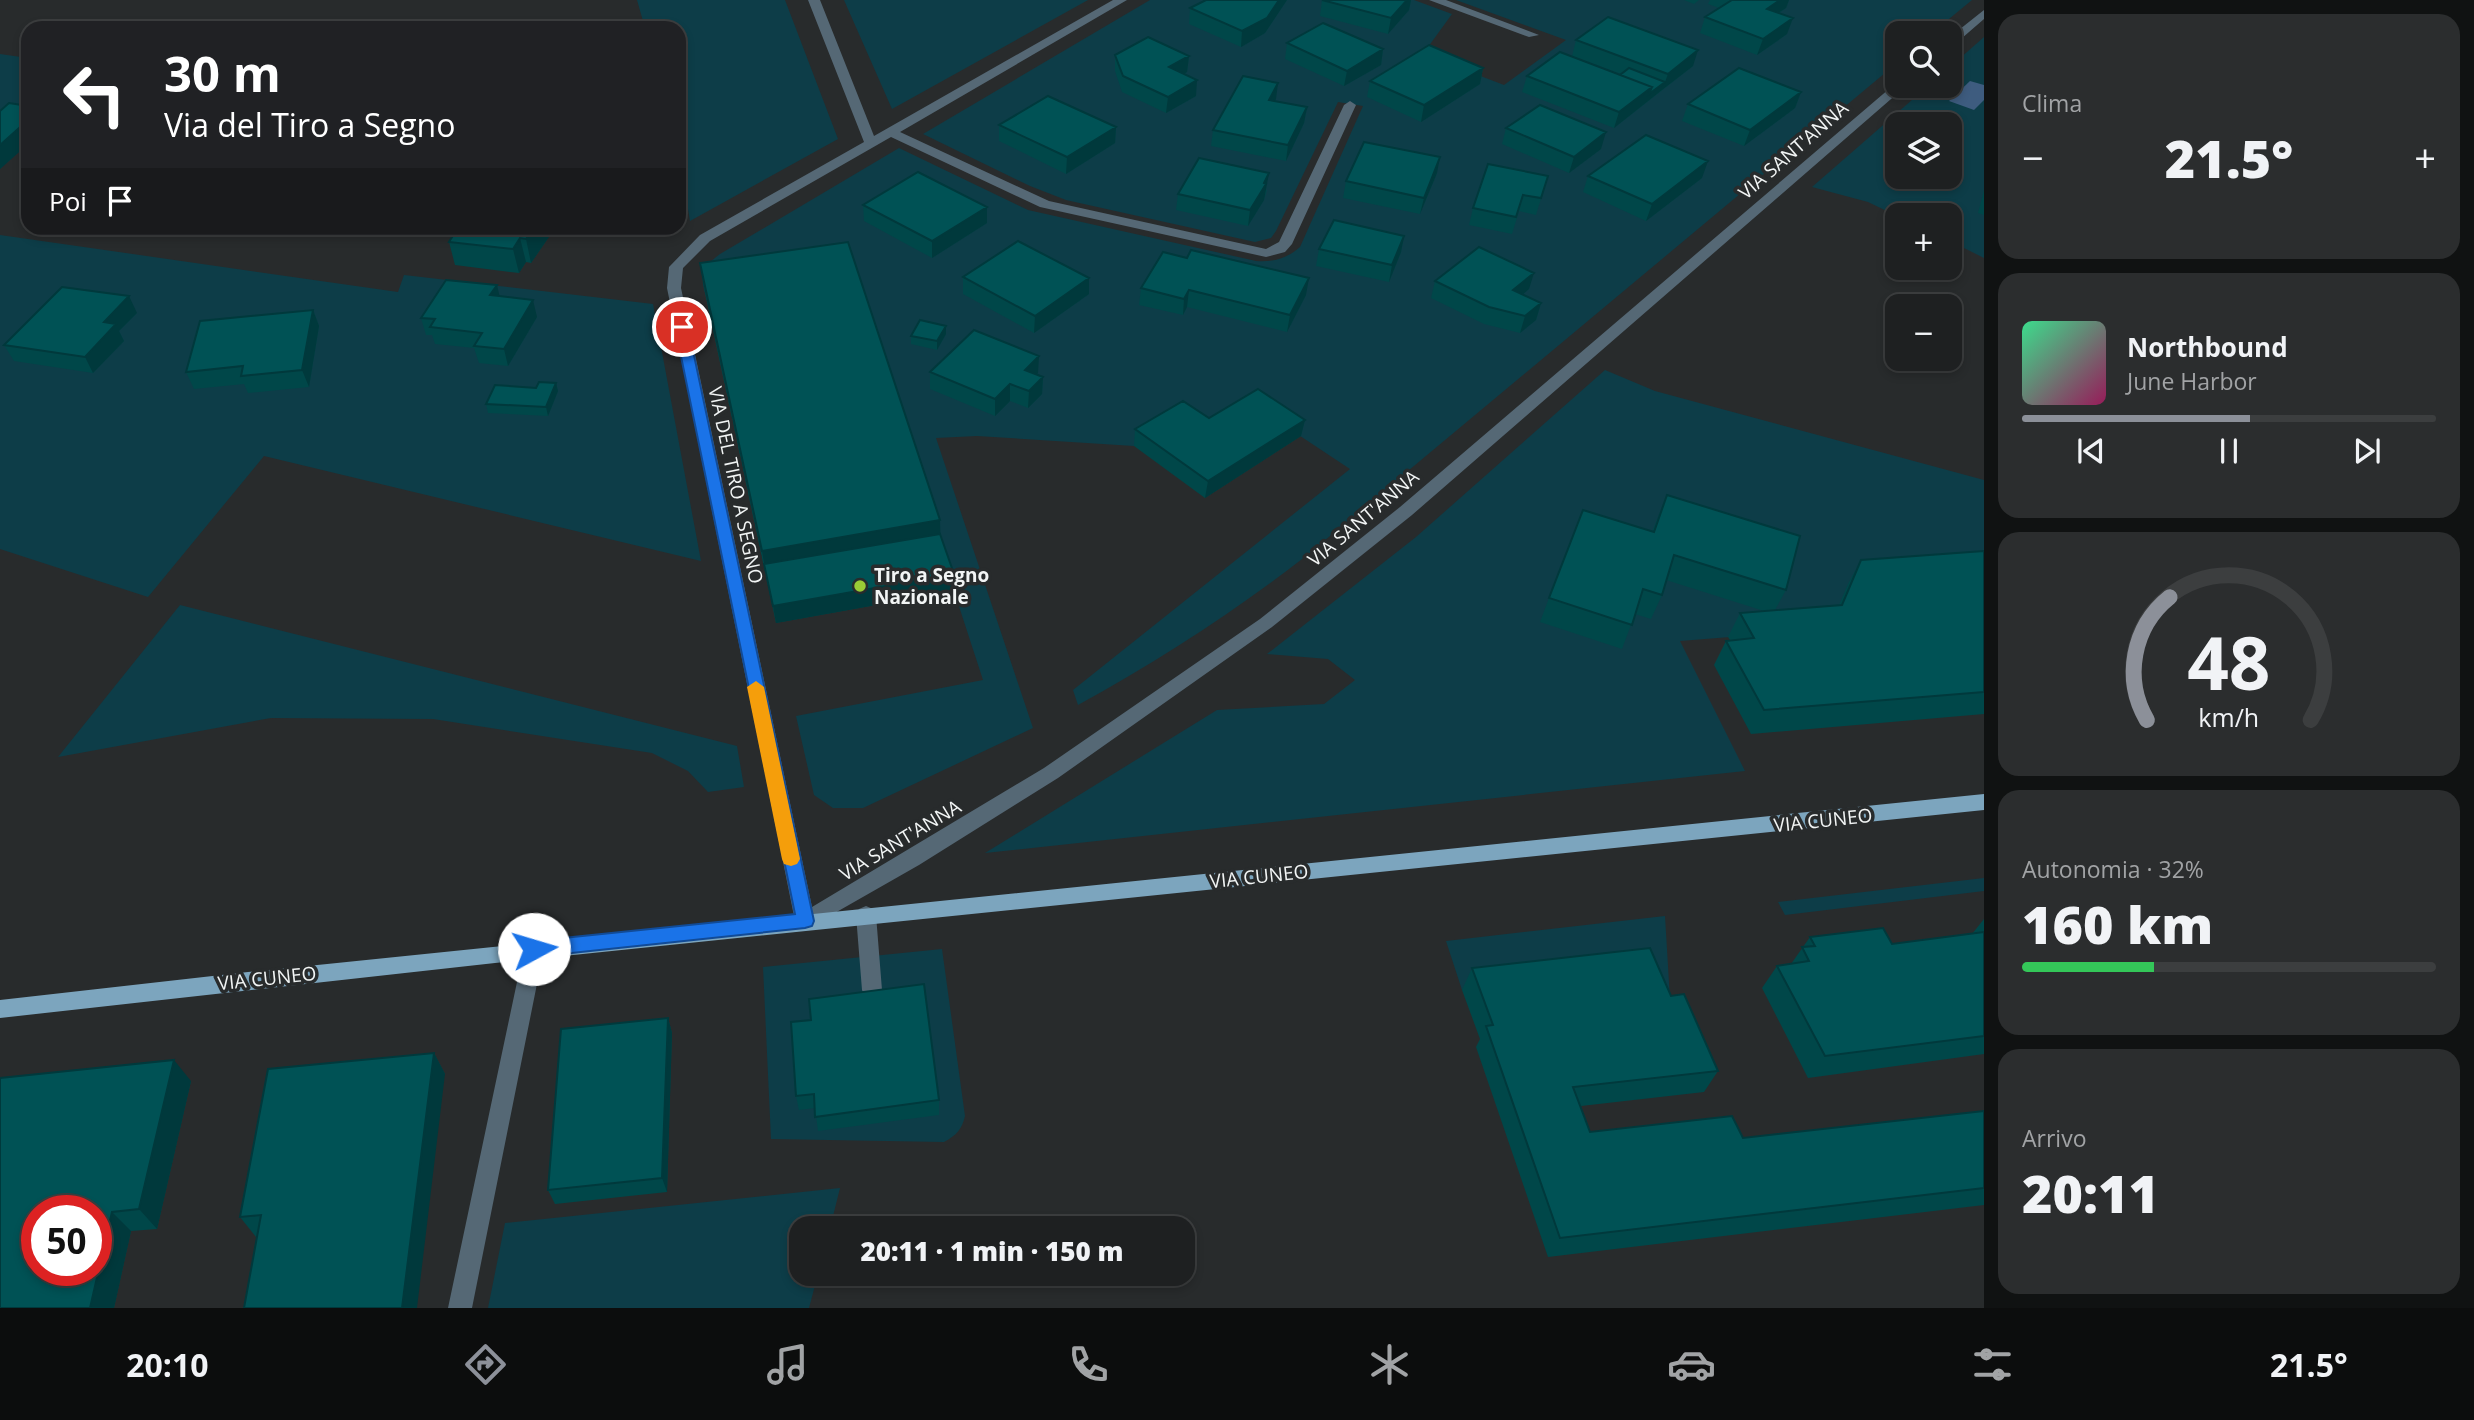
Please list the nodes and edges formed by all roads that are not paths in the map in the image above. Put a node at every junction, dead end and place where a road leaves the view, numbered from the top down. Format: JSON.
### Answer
{"nodes":[{"id":1,"x":814,"y":0,"type":"edge"},
{"id":2,"x":1121,"y":0,"type":"edge"},
{"id":3,"x":1435,"y":0,"type":"edge"},
{"id":4,"x":1984,"y":13,"type":"edge"},
{"id":5,"x":1962,"y":32,"type":"edge"},
{"id":6,"x":1532,"y":35,"type":"dead end"},
{"id":7,"x":1886,"y":98,"type":"edge"},
{"id":8,"x":1350,"y":104,"type":"dead end"},
{"id":9,"x":891,"y":132,"type":"junction"},
{"id":10,"x":871,"y":143,"type":"junction"},
{"id":11,"x":1984,"y":803,"type":"edge"},
{"id":12,"x":866,"y":915,"type":"junction"},
{"id":13,"x":805,"y":921,"type":"junction"},
{"id":14,"x":534,"y":949,"type":"junction"},
{"id":15,"x":872,"y":990,"type":"edge"},
{"id":16,"x":0,"y":1009,"type":"edge"},
{"id":17,"x":460,"y":1308,"type":"edge"}],
"edges":[{"from":1,"to":10,"type":"street"},
{"from":2,"to":9,"type":"street","name":"VIA DEL TIRO A SEGNO"},
{"from":3,"to":6,"type":"street"},
{"from":4,"to":5,"type":"street"},
{"from":7,"to":13,"type":"street","name":"VIA SANT'ANNA"},
{"from":8,"to":9,"type":"street"},
{"from":9,"to":10,"type":"street","name":"VIA DEL TIRO A SEGNO"},
{"from":10,"to":13,"type":"street","name":"VIA DEL TIRO A SEGNO"},
{"from":11,"to":12,"type":"main road","name":"VIA CUNEO"},
{"from":12,"to":13,"type":"main road","name":"VIA CUNEO"},
{"from":12,"to":15,"type":"street"},
{"from":13,"to":14,"type":"main road","name":"VIA CUNEO"},
{"from":14,"to":16,"type":"main road","name":"VIA CUNEO"},
{"from":14,"to":17,"type":"street"}]}
